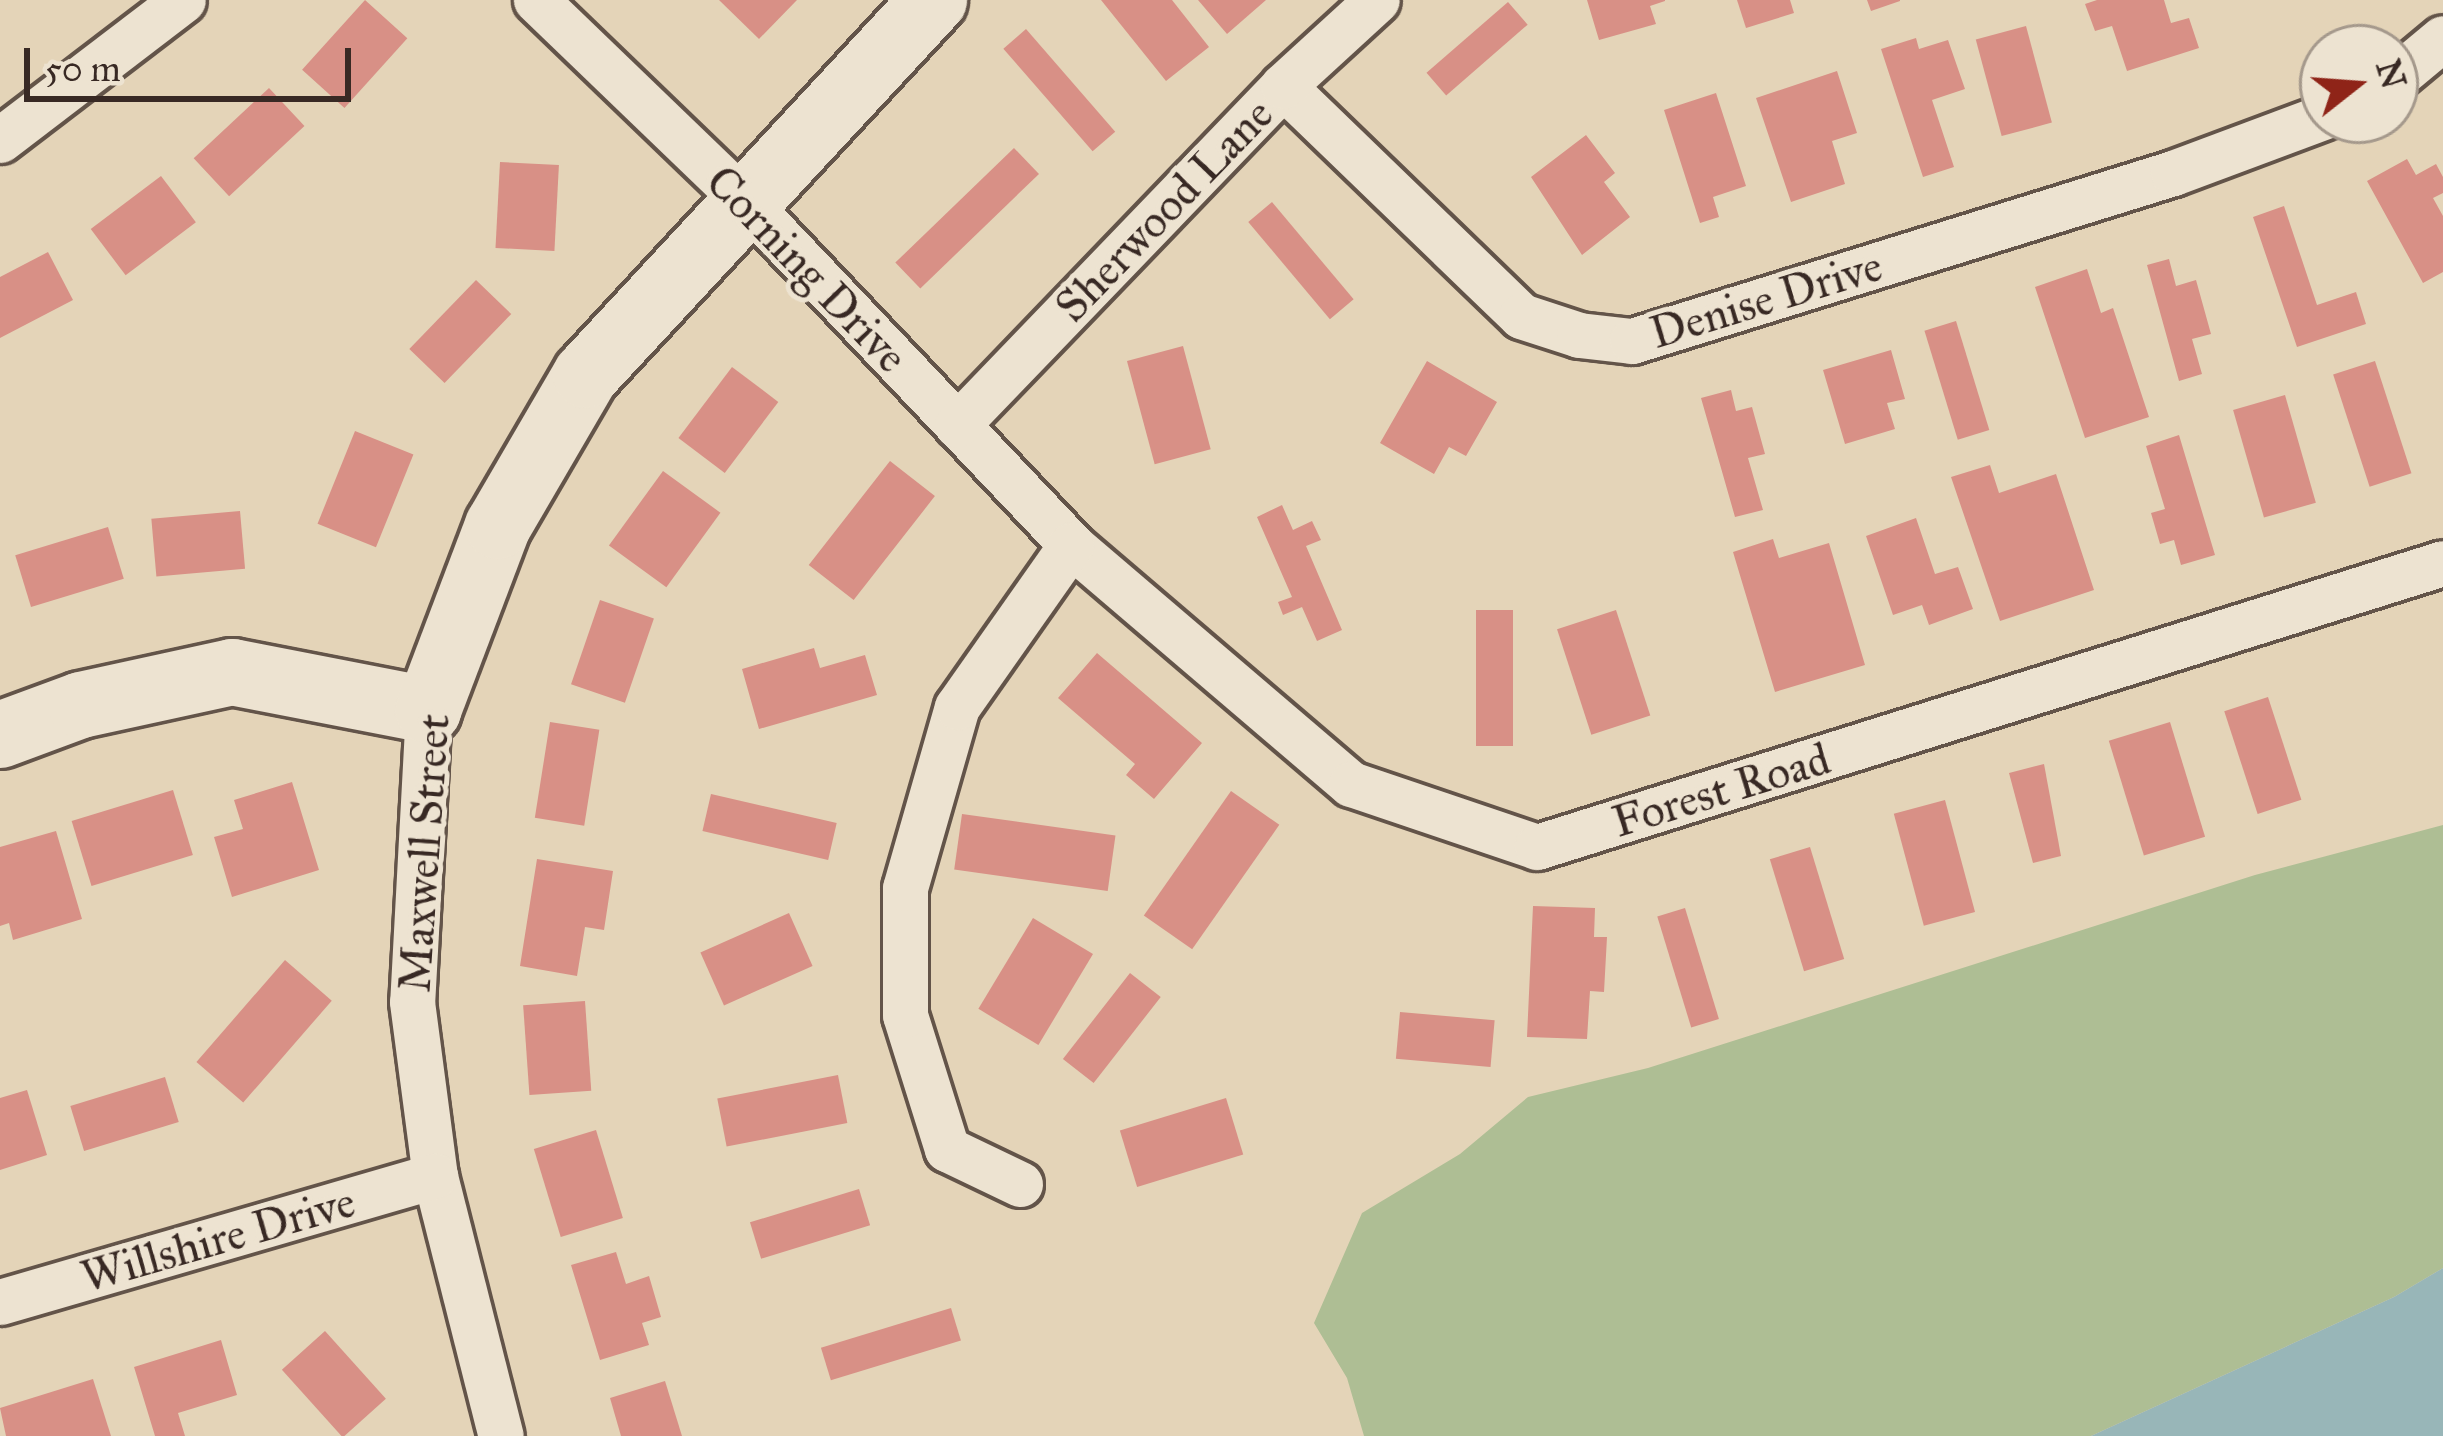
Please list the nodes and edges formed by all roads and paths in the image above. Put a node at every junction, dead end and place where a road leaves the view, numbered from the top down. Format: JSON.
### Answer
{"nodes":[{"id":1,"x":182,"y":0,"type":"edge"},
{"id":2,"x":536,"y":0,"type":"edge"},
{"id":3,"x":934,"y":0,"type":"edge"},
{"id":4,"x":1377,"y":0,"type":"edge"},
{"id":5,"x":2443,"y":38,"type":"edge"},
{"id":6,"x":2419,"y":58,"type":"edge"},
{"id":7,"x":1283,"y":86,"type":"junction"},
{"id":8,"x":2299,"y":126,"type":"edge"},
{"id":9,"x":0,"y":140,"type":"edge"},
{"id":10,"x":746,"y":202,"type":"junction"},
{"id":11,"x":957,"y":425,"type":"junction"},
{"id":12,"x":1071,"y":545,"type":"junction"},
{"id":13,"x":2443,"y":563,"type":"edge"},
{"id":14,"x":428,"y":710,"type":"junction"},
{"id":15,"x":0,"y":735,"type":"edge"},
{"id":16,"x":435,"y":1176,"type":"junction"},
{"id":17,"x":1020,"y":1184,"type":"dead end"},
{"id":18,"x":0,"y":1302,"type":"edge"},
{"id":19,"x":501,"y":1436,"type":"edge"}],
"edges":[{"from":1,"to":9,"type":"street"},
{"from":2,"to":10,"type":"street","name":"Corning Drive"},
{"from":3,"to":10,"type":"street","name":"Maxwell Street"},
{"from":4,"to":7,"type":"street","name":"Sherwood Lane"},
{"from":5,"to":6,"type":"street"},
{"from":7,"to":8,"type":"street","name":"Denise Drive"},
{"from":7,"to":11,"type":"street","name":"Sherwood Lane"},
{"from":10,"to":11,"type":"street","name":"Corning Drive"},
{"from":10,"to":14,"type":"street","name":"Maxwell Street"},
{"from":11,"to":12,"type":"street","name":"Corning Drive"},
{"from":12,"to":13,"type":"street","name":"Forest Road"},
{"from":12,"to":17,"type":"street"},
{"from":14,"to":15,"type":"street"},
{"from":14,"to":16,"type":"street","name":"Maxwell Street"},
{"from":16,"to":18,"type":"street","name":"Willshire Drive"},
{"from":16,"to":19,"type":"street","name":"Maxwell Street"}]}
